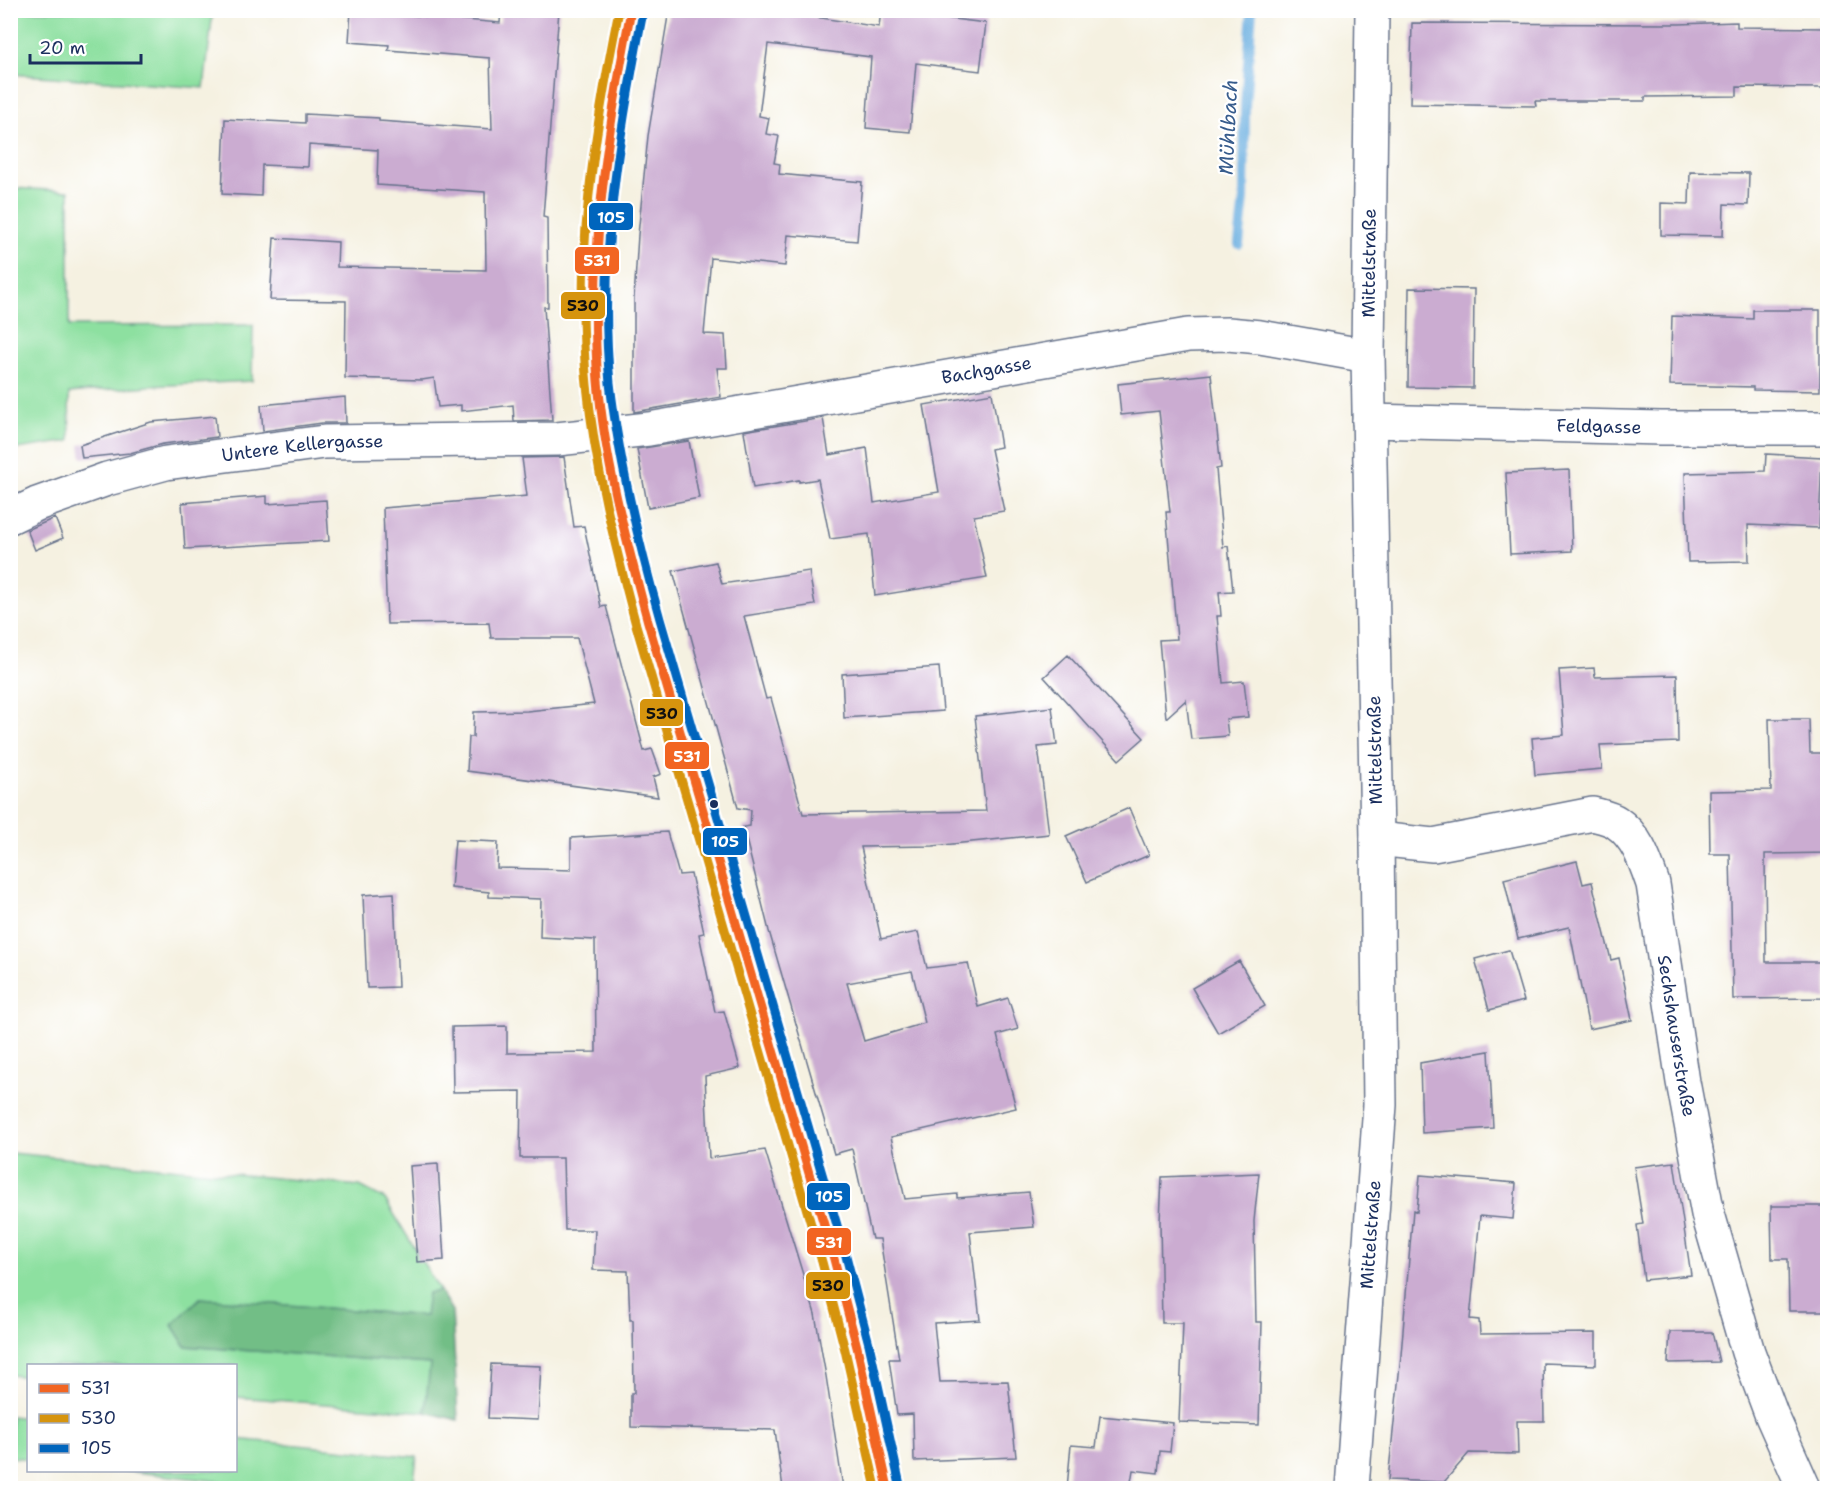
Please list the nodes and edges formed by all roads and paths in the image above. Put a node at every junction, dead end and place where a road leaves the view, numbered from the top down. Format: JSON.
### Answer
{"nodes":[{"id":1,"x":631,"y":10,"type":"edge"},
{"id":2,"x":1372,"y":10,"type":"edge"},
{"id":3,"x":1368,"y":356,"type":"junction"},
{"id":4,"x":1369,"y":421,"type":"junction"},
{"id":5,"x":1827,"y":428,"type":"edge"},
{"id":6,"x":604,"y":434,"type":"junction"},
{"id":7,"x":10,"y":517,"type":"edge"},
{"id":8,"x":1377,"y":839,"type":"junction"},
{"id":9,"x":888,"y":1488,"type":"edge"},
{"id":10,"x":1352,"y":1488,"type":"edge"},
{"id":11,"x":1804,"y":1488,"type":"edge"}],
"edges":[{"from":1,"to":6,"type":"street"},
{"from":2,"to":3,"type":"street","name":"Mittelstraße"},
{"from":3,"to":4,"type":"street","name":"Mittelstraße"},
{"from":3,"to":6,"type":"street","name":"Bachgasse"},
{"from":4,"to":5,"type":"street","name":"Feldgasse"},
{"from":4,"to":8,"type":"street","name":"Mittelstraße"},
{"from":6,"to":7,"type":"street","name":"Untere Kellergasse"},
{"from":6,"to":9,"type":"street"},
{"from":8,"to":10,"type":"street","name":"Mittelstraße"},
{"from":8,"to":11,"type":"street","name":"Sechshauserstraße"}]}
